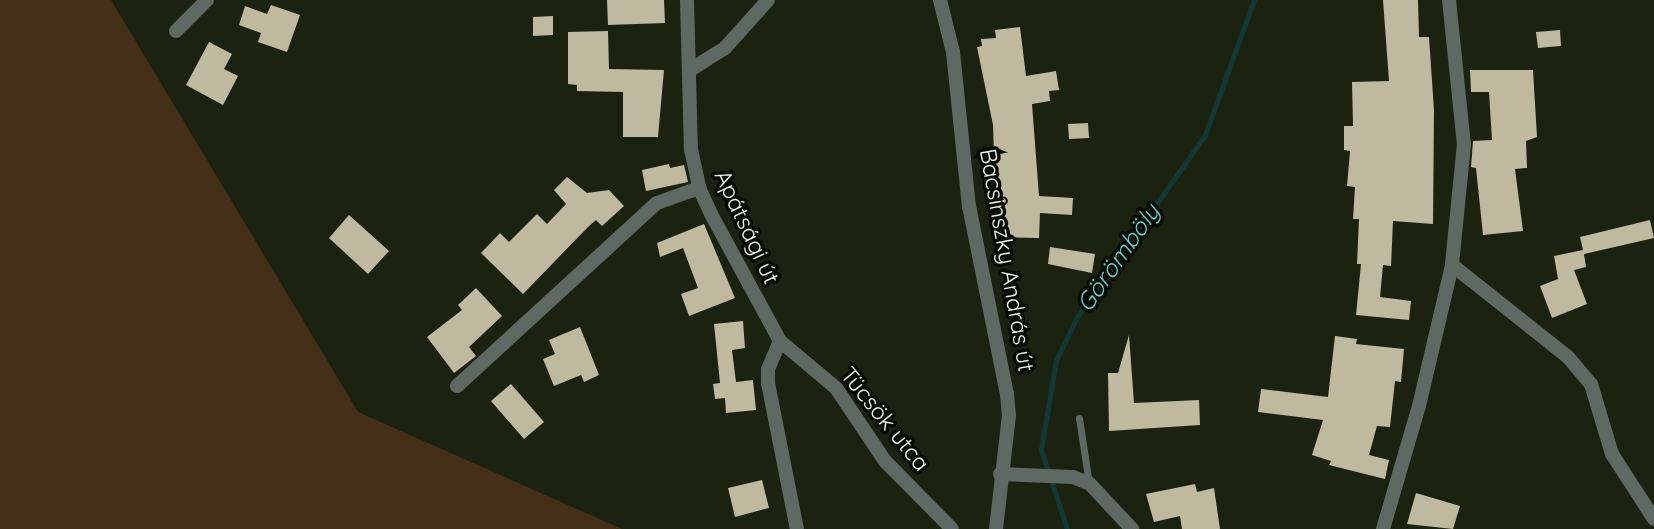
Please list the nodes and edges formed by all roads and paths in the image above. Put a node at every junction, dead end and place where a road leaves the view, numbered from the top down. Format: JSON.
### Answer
{"nodes":[{"id":1,"x":207,"y":0,"type":"edge"},
{"id":2,"x":687,"y":0,"type":"edge"},
{"id":3,"x":768,"y":0,"type":"edge"},
{"id":4,"x":940,"y":0,"type":"edge"},
{"id":5,"x":1449,"y":0,"type":"edge"},
{"id":6,"x":176,"y":31,"type":"dead end"},
{"id":7,"x":690,"y":70,"type":"junction"},
{"id":8,"x":699,"y":188,"type":"junction"},
{"id":9,"x":1452,"y":265,"type":"junction"},
{"id":10,"x":780,"y":341,"type":"junction"},
{"id":11,"x":457,"y":386,"type":"dead end"},
{"id":12,"x":1079,"y":418,"type":"dead end"},
{"id":13,"x":1000,"y":474,"type":"junction"},
{"id":14,"x":1090,"y":484,"type":"junction"},
{"id":15,"x":1654,"y":519,"type":"edge"},
{"id":16,"x":797,"y":529,"type":"edge"},
{"id":17,"x":952,"y":529,"type":"edge"},
{"id":18,"x":996,"y":529,"type":"edge"},
{"id":19,"x":1132,"y":529,"type":"edge"},
{"id":20,"x":1383,"y":529,"type":"edge"}],
"edges":[{"from":1,"to":6,"type":"street"},
{"from":2,"to":7,"type":"street","name":"Apátsági út"},
{"from":3,"to":7,"type":"street"},
{"from":4,"to":13,"type":"street","name":"Bacsinszky András út"},
{"from":5,"to":9,"type":"street"},
{"from":7,"to":8,"type":"street","name":"Apátsági út"},
{"from":8,"to":10,"type":"street","name":"Apátsági út"},
{"from":8,"to":11,"type":"street"},
{"from":9,"to":15,"type":"street"},
{"from":9,"to":20,"type":"street"},
{"from":10,"to":16,"type":"street"},
{"from":10,"to":17,"type":"street","name":"Tücsök utca"},
{"from":12,"to":14,"type":"lane"},
{"from":13,"to":14,"type":"street"},
{"from":13,"to":18,"type":"street","name":"Bacsinszky András út"},
{"from":14,"to":19,"type":"street"}]}
